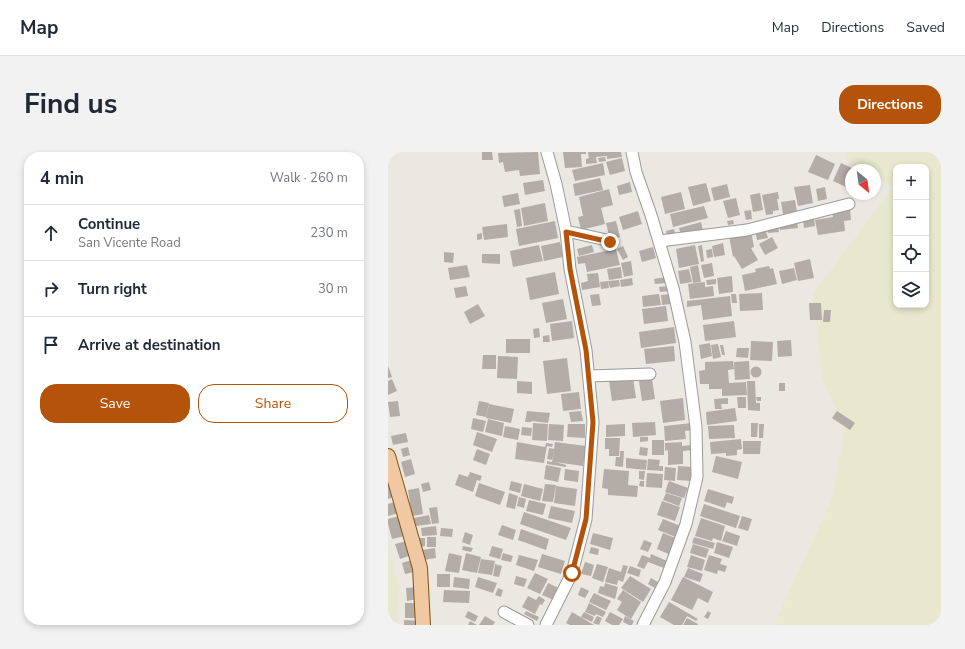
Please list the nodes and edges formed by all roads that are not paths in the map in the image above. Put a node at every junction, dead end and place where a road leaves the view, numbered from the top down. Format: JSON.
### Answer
{"nodes":[{"id":1,"x":547,"y":152,"type":"edge"},
{"id":2,"x":632,"y":152,"type":"edge"},
{"id":3,"x":848,"y":204,"type":"dead end"},
{"id":4,"x":566,"y":232,"type":"junction"},
{"id":5,"x":660,"y":241,"type":"junction"},
{"id":6,"x":610,"y":242,"type":"dead end"},
{"id":7,"x":650,"y":374,"type":"dead end"},
{"id":8,"x":589,"y":376,"type":"junction"},
{"id":9,"x":388,"y":456,"type":"edge"},
{"id":10,"x":504,"y":612,"type":"dead end"},
{"id":11,"x":423,"y":625,"type":"edge"},
{"id":12,"x":528,"y":625,"type":"edge"},
{"id":13,"x":546,"y":625,"type":"edge"},
{"id":14,"x":643,"y":625,"type":"edge"}],
"edges":[{"from":1,"to":4,"type":"street"},
{"from":2,"to":5,"type":"street"},
{"from":3,"to":5,"type":"street"},
{"from":4,"to":6,"type":"street"},
{"from":4,"to":8,"type":"street"},
{"from":5,"to":14,"type":"street"},
{"from":7,"to":8,"type":"street"},
{"from":8,"to":13,"type":"street"},
{"from":9,"to":11,"type":"main road"},
{"from":10,"to":12,"type":"street"}]}
